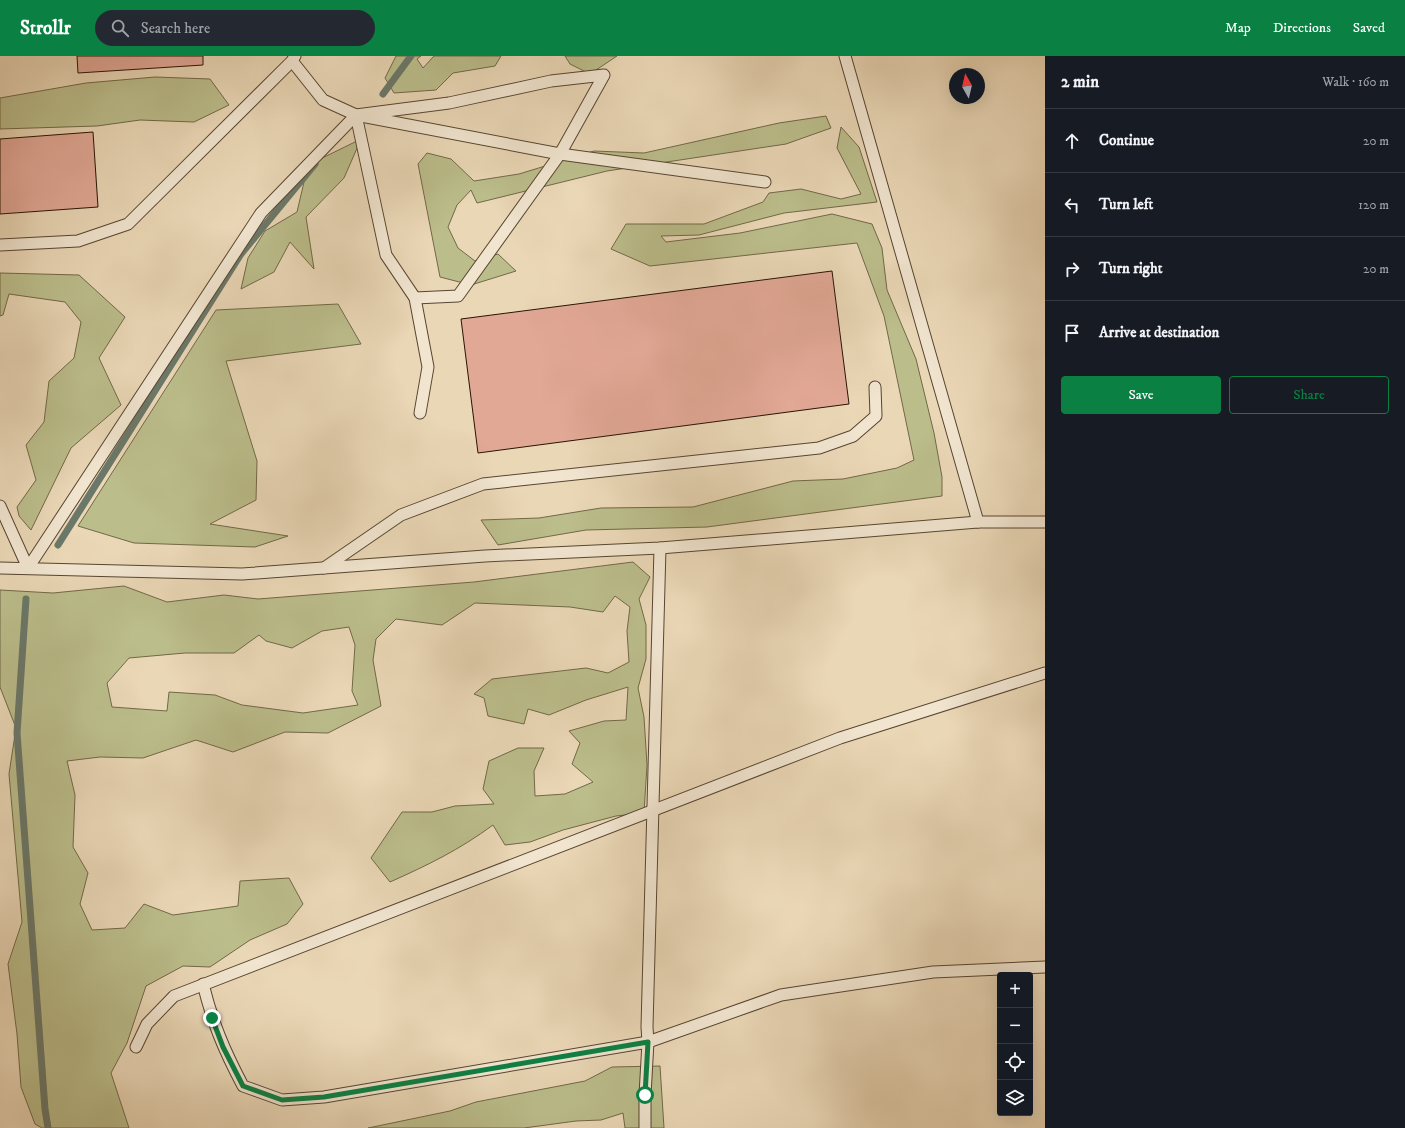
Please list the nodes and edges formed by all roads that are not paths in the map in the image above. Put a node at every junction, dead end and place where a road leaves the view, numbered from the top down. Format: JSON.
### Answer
{"nodes":[{"id":1,"x":845,"y":56,"type":"edge"},
{"id":2,"x":294,"y":59,"type":"edge"},
{"id":3,"x":356,"y":114,"type":"junction"},
{"id":4,"x":560,"y":154,"type":"junction"},
{"id":5,"x":765,"y":182,"type":"dead end"},
{"id":6,"x":0,"y":245,"type":"edge"},
{"id":7,"x":415,"y":298,"type":"junction"},
{"id":8,"x":875,"y":387,"type":"dead end"},
{"id":9,"x":420,"y":414,"type":"dead end"},
{"id":10,"x":0,"y":506,"type":"edge"},
{"id":11,"x":978,"y":522,"type":"junction"},
{"id":12,"x":1045,"y":522,"type":"edge"},
{"id":13,"x":660,"y":548,"type":"junction"},
{"id":14,"x":0,"y":568,"type":"edge"},
{"id":15,"x":28,"y":568,"type":"junction"},
{"id":16,"x":324,"y":568,"type":"junction"},
{"id":17,"x":1045,"y":673,"type":"edge"},
{"id":18,"x":653,"y":810,"type":"junction"},
{"id":19,"x":1045,"y":967,"type":"edge"},
{"id":20,"x":203,"y":984,"type":"junction"},
{"id":21,"x":648,"y":1042,"type":"junction"},
{"id":22,"x":136,"y":1047,"type":"dead end"},
{"id":23,"x":645,"y":1128,"type":"edge"}],
"edges":[{"from":1,"to":11,"type":"lane"},
{"from":2,"to":3,"type":"lane"},
{"from":2,"to":6,"type":"lane"},
{"from":3,"to":4,"type":"lane"},
{"from":3,"to":4,"type":"lane"},
{"from":3,"to":7,"type":"lane"},
{"from":3,"to":15,"type":"lane"},
{"from":4,"to":5,"type":"lane"},
{"from":4,"to":7,"type":"lane"},
{"from":7,"to":9,"type":"lane"},
{"from":8,"to":16,"type":"lane"},
{"from":10,"to":15,"type":"lane"},
{"from":11,"to":12,"type":"lane"},
{"from":11,"to":13,"type":"lane"},
{"from":13,"to":16,"type":"lane"},
{"from":13,"to":18,"type":"lane"},
{"from":14,"to":15,"type":"lane"},
{"from":15,"to":16,"type":"lane"},
{"from":17,"to":18,"type":"lane"},
{"from":18,"to":20,"type":"lane"},
{"from":18,"to":21,"type":"lane"},
{"from":19,"to":21,"type":"lane"},
{"from":20,"to":21,"type":"lane"},
{"from":20,"to":22,"type":"lane"},
{"from":21,"to":23,"type":"lane"}]}
